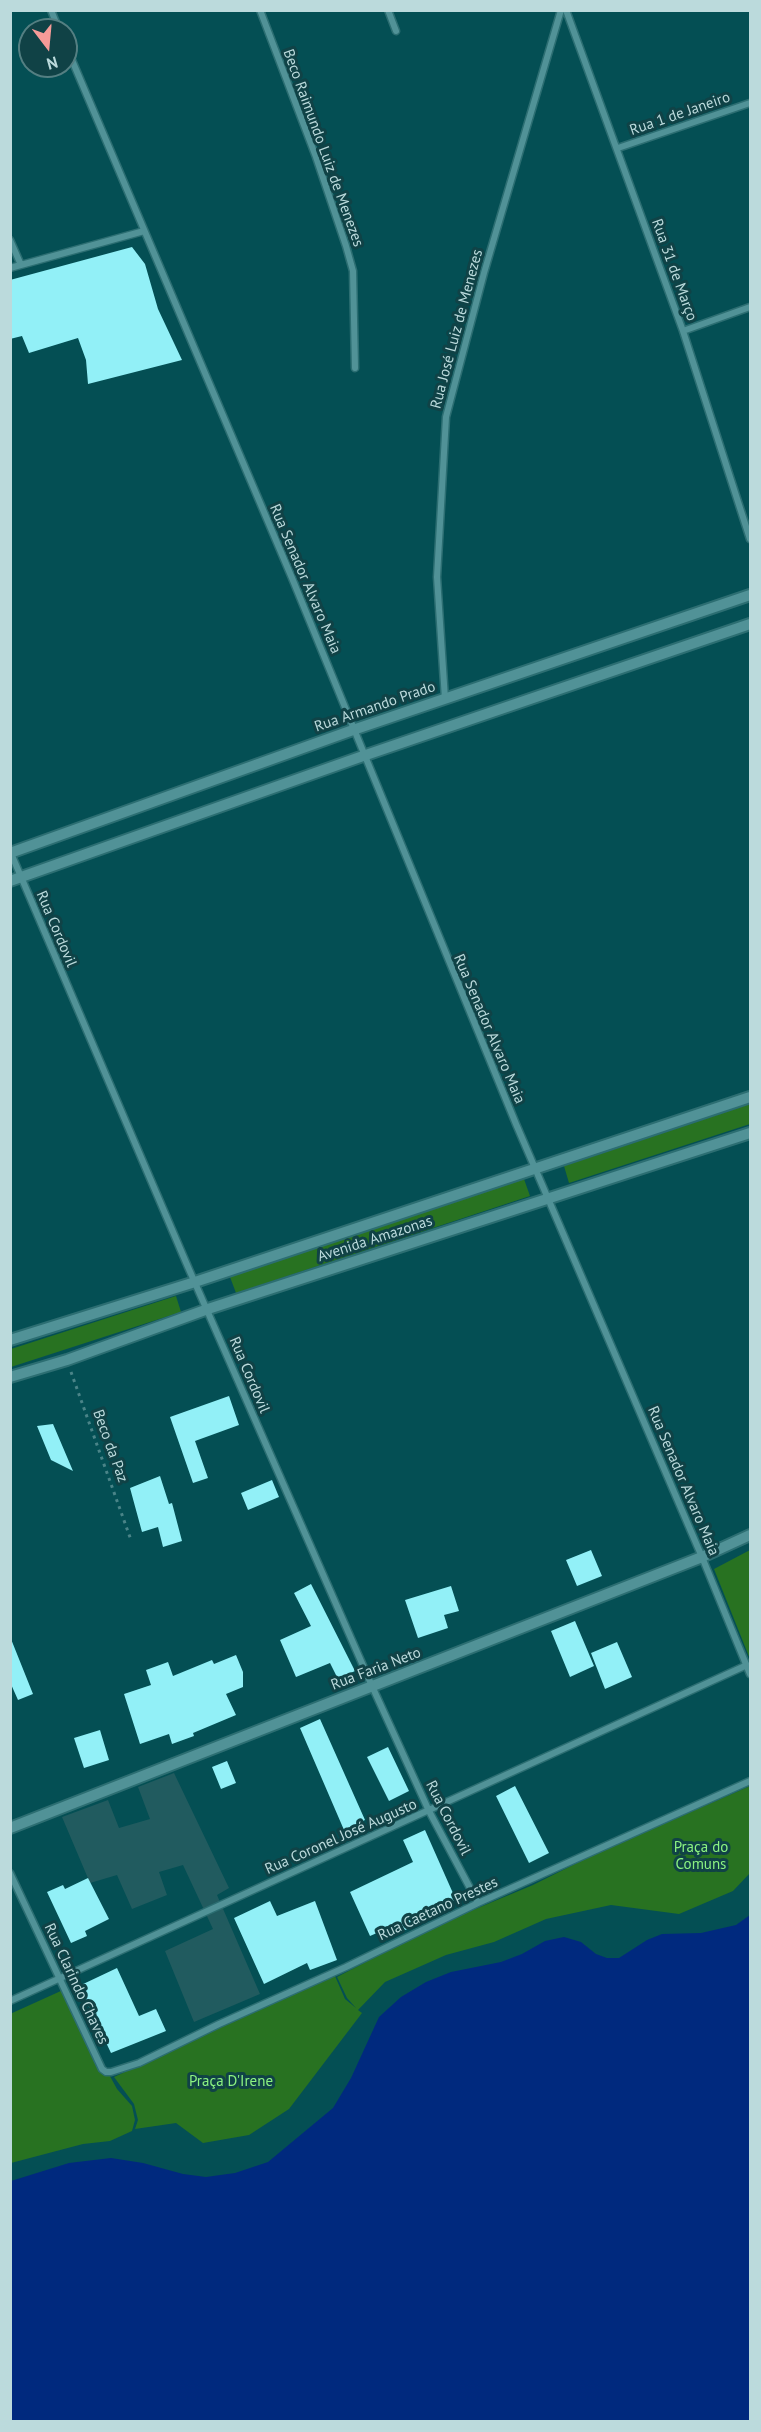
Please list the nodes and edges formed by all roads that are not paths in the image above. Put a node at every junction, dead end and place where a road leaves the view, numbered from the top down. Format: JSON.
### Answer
{"nodes":[{"id":1,"x":260,"y":10,"type":"edge"},
{"id":2,"x":388,"y":10,"type":"edge"},
{"id":3,"x":561,"y":10,"type":"edge"},
{"id":4,"x":566,"y":10,"type":"edge"},
{"id":5,"x":396,"y":31,"type":"dead end"},
{"id":6,"x":78,"y":74,"type":"edge"},
{"id":7,"x":750,"y":103,"type":"edge"},
{"id":8,"x":618,"y":148,"type":"junction"},
{"id":9,"x":144,"y":231,"type":"junction"},
{"id":10,"x":10,"y":240,"type":"edge"},
{"id":11,"x":21,"y":265,"type":"junction"},
{"id":12,"x":10,"y":268,"type":"edge"},
{"id":13,"x":750,"y":307,"type":"edge"},
{"id":14,"x":683,"y":331,"type":"junction"},
{"id":15,"x":355,"y":368,"type":"dead end"},
{"id":16,"x":750,"y":540,"type":"edge"},
{"id":17,"x":750,"y":595,"type":"edge"},
{"id":18,"x":750,"y":624,"type":"edge"},
{"id":19,"x":445,"y":699,"type":"junction"},
{"id":20,"x":353,"y":730,"type":"junction"},
{"id":21,"x":363,"y":756,"type":"junction"},
{"id":22,"x":11,"y":852,"type":"edge"},
{"id":23,"x":16,"y":879,"type":"edge"},
{"id":24,"x":750,"y":1097,"type":"edge"},
{"id":25,"x":750,"y":1133,"type":"edge"},
{"id":26,"x":536,"y":1167,"type":"junction"},
{"id":27,"x":549,"y":1198,"type":"junction"},
{"id":28,"x":195,"y":1282,"type":"junction"},
{"id":29,"x":208,"y":1309,"type":"junction"},
{"id":30,"x":10,"y":1340,"type":"edge"},
{"id":31,"x":10,"y":1377,"type":"edge"},
{"id":32,"x":750,"y":1535,"type":"edge"},
{"id":33,"x":702,"y":1557,"type":"junction"},
{"id":34,"x":747,"y":1665,"type":"junction"},
{"id":35,"x":750,"y":1674,"type":"edge"},
{"id":36,"x":372,"y":1686,"type":"junction"},
{"id":37,"x":750,"y":1781,"type":"edge"},
{"id":38,"x":429,"y":1810,"type":"junction"},
{"id":39,"x":10,"y":1828,"type":"edge"},
{"id":40,"x":10,"y":1873,"type":"edge"},
{"id":41,"x":478,"y":1902,"type":"junction"},
{"id":42,"x":60,"y":1977,"type":"junction"},
{"id":43,"x":10,"y":2001,"type":"edge"},
{"id":44,"x":139,"y":2063,"type":"joint"}],
"edges":[{"from":1,"to":15,"type":"street","name":"Beco Raimundo Luiz de Menezes"},
{"from":2,"to":5,"type":"street"},
{"from":3,"to":19,"type":"street","name":"Rua José Luiz de Menezes"},
{"from":4,"to":8,"type":"street","name":"Rua 31 de Março"},
{"from":6,"to":9,"type":"street","name":"Rua Senador Alvaro Maia"},
{"from":7,"to":8,"type":"street","name":"Rua 1 de Janeiro"},
{"from":8,"to":14,"type":"street","name":"Rua 31 de Março"},
{"from":9,"to":11,"type":"street"},
{"from":9,"to":20,"type":"street","name":"Rua Senador Alvaro Maia"},
{"from":10,"to":11,"type":"street"},
{"from":11,"to":12,"type":"street"},
{"from":13,"to":14,"type":"street"},
{"from":14,"to":16,"type":"street","name":"Rua 31 de Março"},
{"from":17,"to":19,"type":"street","name":"Rua Armando Prado"},
{"from":18,"to":21,"type":"street"},
{"from":19,"to":20,"type":"street","name":"Rua Armando Prado"},
{"from":20,"to":21,"type":"street","name":"Rua Senador Alvaro Maia"},
{"from":20,"to":22,"type":"street","name":"Rua Armando Prado"},
{"from":21,"to":23,"type":"street"},
{"from":21,"to":26,"type":"street","name":"Rua Senador Alvaro Maia"},
{"from":22,"to":23,"type":"street","name":"Rua Cordovil"},
{"from":23,"to":28,"type":"street","name":"Rua Cordovil"},
{"from":24,"to":26,"type":"street","name":"Avenida Amazonas"},
{"from":25,"to":27,"type":"street","name":"Avenida Amazonas"},
{"from":26,"to":27,"type":"street","name":"Rua Senador Alvaro Maia"},
{"from":26,"to":28,"type":"street","name":"Avenida Amazonas"},
{"from":27,"to":29,"type":"street","name":"Avenida Amazonas"},
{"from":27,"to":33,"type":"street","name":"Rua Senador Alvaro Maia"},
{"from":28,"to":29,"type":"street","name":"Rua Cordovil"},
{"from":28,"to":30,"type":"street","name":"Avenida Amazonas"},
{"from":29,"to":31,"type":"street","name":"Avenida Amazonas"},
{"from":29,"to":36,"type":"street","name":"Rua Cordovil"},
{"from":32,"to":33,"type":"street","name":"Rua Faria Neto"},
{"from":33,"to":34,"type":"street","name":"Rua Senador Alvaro Maia"},
{"from":33,"to":36,"type":"street","name":"Rua Faria Neto"},
{"from":34,"to":35,"type":"street","name":"Rua Senador Alvaro Maia"},
{"from":34,"to":38,"type":"street","name":"Rua Coronel José Augusto"},
{"from":36,"to":38,"type":"street","name":"Rua Cordovil"},
{"from":36,"to":39,"type":"street","name":"Rua Faria Neto"},
{"from":37,"to":41,"type":"street","name":"Rua Caetano Prestes"},
{"from":38,"to":41,"type":"street","name":"Rua Cordovil"},
{"from":38,"to":42,"type":"street","name":"Rua Coronel José Augusto"},
{"from":40,"to":42,"type":"street","name":"Rua Clarindo Chaves"},
{"from":41,"to":44,"type":"street","name":"Rua Caetano Prestes"},
{"from":42,"to":43,"type":"street","name":"Rua Coronel José Augusto"},
{"from":42,"to":44,"type":"street","name":"Rua Clarindo Chaves"}]}
